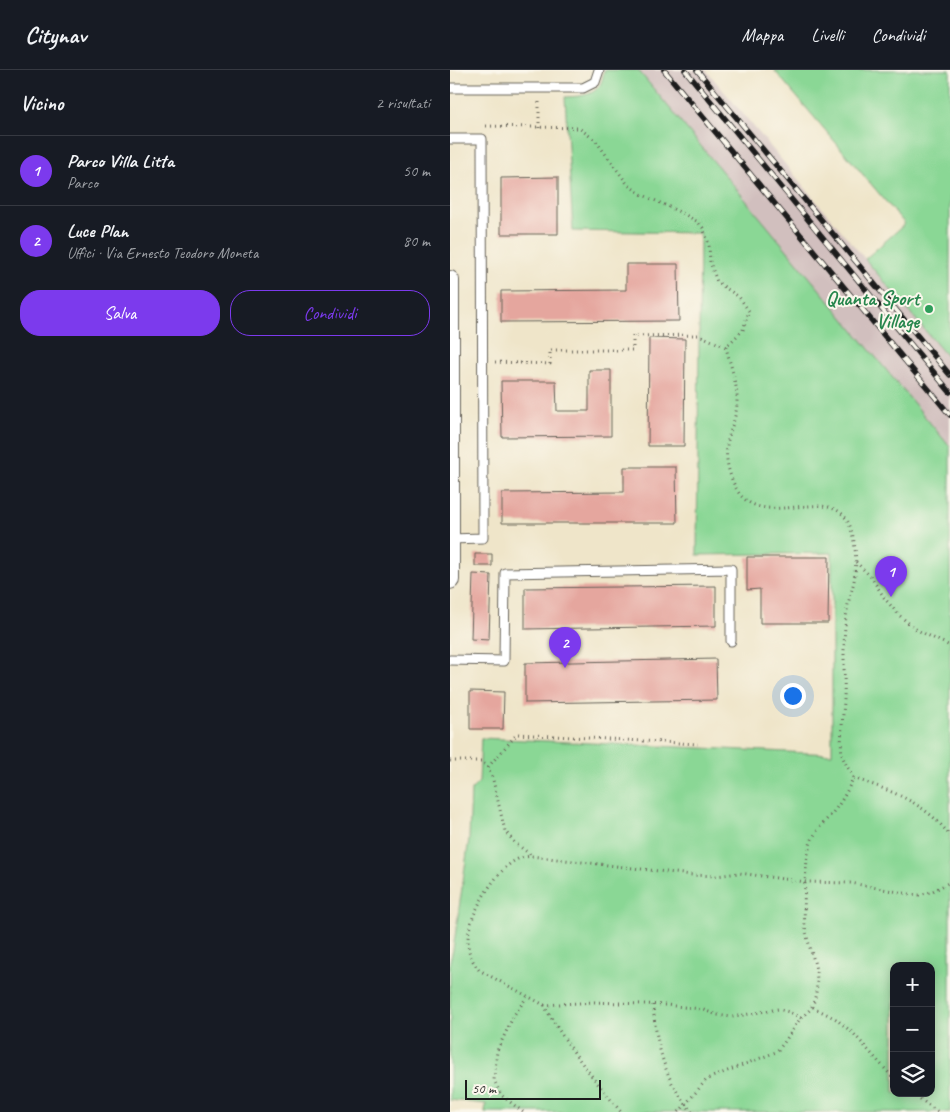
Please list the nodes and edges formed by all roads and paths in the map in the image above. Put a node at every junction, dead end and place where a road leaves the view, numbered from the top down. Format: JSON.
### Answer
{"nodes":[{"id":1,"x":599,"y":70,"type":"edge"},
{"id":2,"x":450,"y":88,"type":"edge"},
{"id":3,"x":540,"y":89,"type":"junction"},
{"id":4,"x":482,"y":126,"type":"dead end"},
{"id":5,"x":539,"y":128,"type":"junction"},
{"id":6,"x":450,"y":139,"type":"edge"},
{"id":7,"x":450,"y":280,"type":"edge"},
{"id":8,"x":726,"y":347,"type":"junction"},
{"id":9,"x":488,"y":362,"type":"dead end"},
{"id":10,"x":450,"y":539,"type":"edge"},
{"id":11,"x":856,"y":562,"type":"junction"},
{"id":12,"x":450,"y":580,"type":"edge"},
{"id":13,"x":731,"y":641,"type":"dead end"},
{"id":14,"x":950,"y":646,"type":"edge"},
{"id":15,"x":450,"y":660,"type":"edge"},
{"id":16,"x":698,"y":744,"type":"dead end"},
{"id":17,"x":450,"y":761,"type":"edge"},
{"id":18,"x":488,"y":768,"type":"junction"},
{"id":19,"x":853,"y":778,"type":"junction"},
{"id":20,"x":950,"y":836,"type":"edge"},
{"id":21,"x":531,"y":856,"type":"junction"},
{"id":22,"x":806,"y":882,"type":"junction"},
{"id":23,"x":950,"y":882,"type":"edge"},
{"id":24,"x":527,"y":997,"type":"junction"},
{"id":25,"x":544,"y":1005,"type":"junction"},
{"id":26,"x":653,"y":1005,"type":"junction"},
{"id":27,"x":813,"y":1007,"type":"junction"},
{"id":28,"x":801,"y":1018,"type":"junction"},
{"id":29,"x":890,"y":1074,"type":"edge"},
{"id":30,"x":917,"y":1097,"type":"edge"},
{"id":31,"x":686,"y":1103,"type":"junction"},
{"id":32,"x":522,"y":1112,"type":"edge"},
{"id":33,"x":621,"y":1112,"type":"edge"},
{"id":34,"x":679,"y":1112,"type":"edge"},
{"id":35,"x":692,"y":1112,"type":"edge"},
{"id":36,"x":938,"y":1112,"type":"edge"}],
"edges":[{"from":1,"to":3,"type":"lane"},
{"from":2,"to":3,"type":"lane"},
{"from":3,"to":5,"type":"path"},
{"from":4,"to":5,"type":"path"},
{"from":5,"to":8,"type":"path"},
{"from":6,"to":10,"type":"lane"},
{"from":7,"to":10,"type":"street"},
{"from":8,"to":9,"type":"path"},
{"from":8,"to":11,"type":"path"},
{"from":10,"to":12,"type":"street"},
{"from":11,"to":14,"type":"path"},
{"from":11,"to":19,"type":"path"},
{"from":13,"to":15,"type":"lane"},
{"from":16,"to":18,"type":"path"},
{"from":17,"to":18,"type":"path"},
{"from":18,"to":21,"type":"path"},
{"from":19,"to":20,"type":"path"},
{"from":19,"to":22,"type":"path"},
{"from":21,"to":22,"type":"path"},
{"from":21,"to":24,"type":"path"},
{"from":22,"to":23,"type":"path"},
{"from":22,"to":27,"type":"path"},
{"from":24,"to":25,"type":"path"},
{"from":24,"to":32,"type":"path"},
{"from":25,"to":26,"type":"path"},
{"from":25,"to":33,"type":"path"},
{"from":26,"to":28,"type":"path"},
{"from":26,"to":31,"type":"path"},
{"from":27,"to":28,"type":"path"},
{"from":27,"to":29,"type":"path"},
{"from":28,"to":31,"type":"path"},
{"from":30,"to":36,"type":"path"},
{"from":31,"to":34,"type":"path"},
{"from":31,"to":35,"type":"path"}]}
